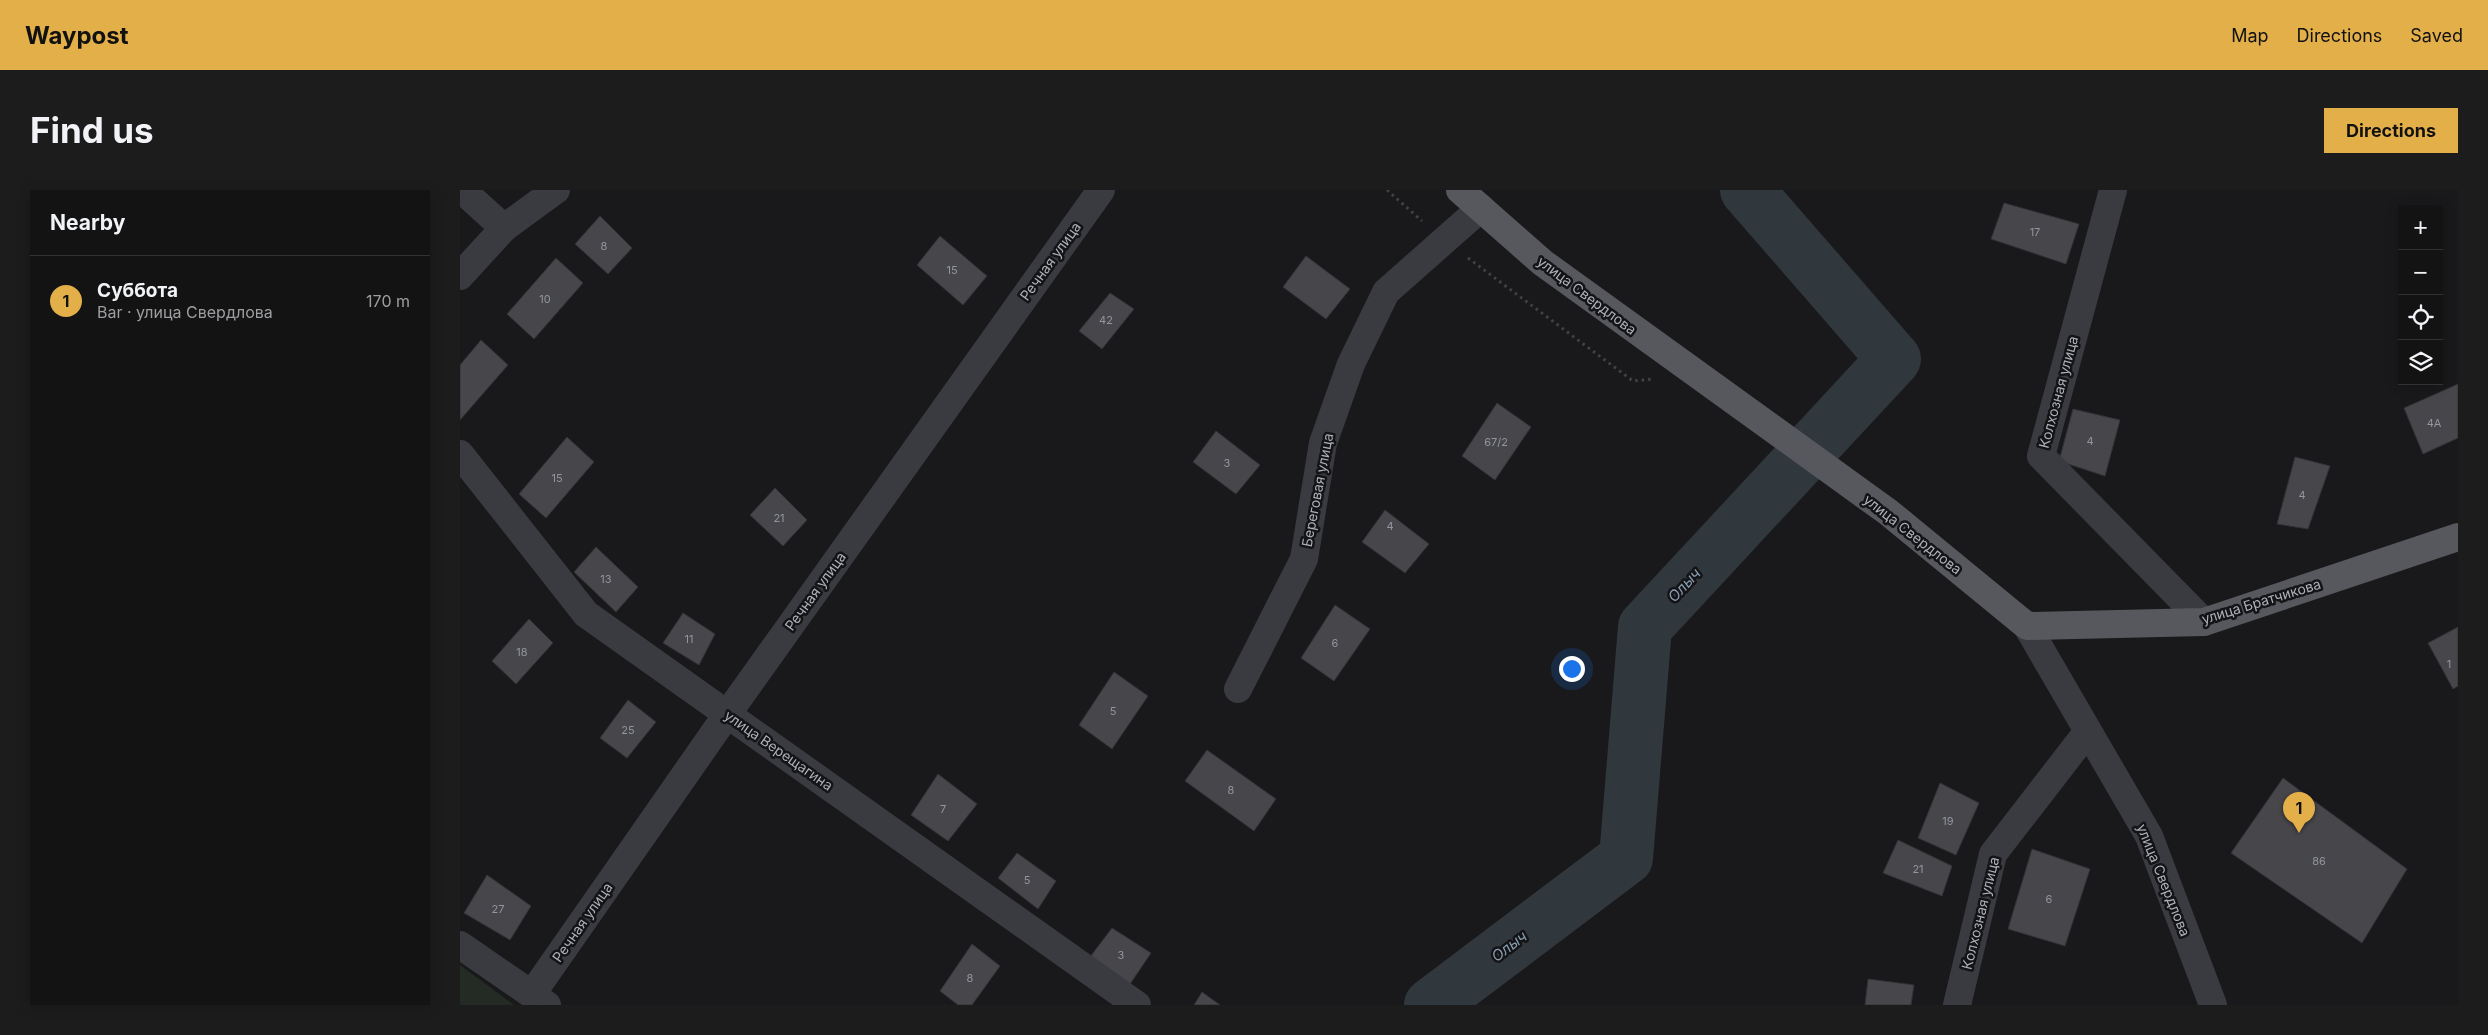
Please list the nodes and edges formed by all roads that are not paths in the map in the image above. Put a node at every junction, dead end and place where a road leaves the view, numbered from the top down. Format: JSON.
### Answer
{"nodes":[{"id":1,"x":462,"y":190,"type":"edge"},
{"id":2,"x":556,"y":190,"type":"edge"},
{"id":3,"x":1101,"y":190,"type":"edge"},
{"id":4,"x":1460,"y":190,"type":"edge"},
{"id":5,"x":2113,"y":190,"type":"edge"},
{"id":6,"x":1481,"y":208,"type":"junction"},
{"id":7,"x":504,"y":228,"type":"junction"},
{"id":8,"x":460,"y":276,"type":"edge"},
{"id":9,"x":460,"y":454,"type":"edge"},
{"id":10,"x":2458,"y":537,"type":"edge"},
{"id":11,"x":2204,"y":622,"type":"junction"},
{"id":12,"x":2027,"y":626,"type":"junction"},
{"id":13,"x":1238,"y":689,"type":"dead end"},
{"id":14,"x":727,"y":714,"type":"junction"},
{"id":15,"x":2088,"y":732,"type":"junction"},
{"id":16,"x":460,"y":945,"type":"edge"},
{"id":17,"x":539,"y":1000,"type":"edge"},
{"id":18,"x":1137,"y":1005,"type":"edge"},
{"id":19,"x":1957,"y":1005,"type":"edge"},
{"id":20,"x":2213,"y":1005,"type":"edge"}],
"edges":[{"from":1,"to":7,"type":"street"},
{"from":2,"to":7,"type":"street"},
{"from":3,"to":14,"type":"street","name":"Речная улица"},
{"from":4,"to":6,"type":"main road","name":"улица Свердлова"},
{"from":5,"to":11,"type":"street","name":"Колхозная улица"},
{"from":6,"to":12,"type":"main road","name":"улица Свердлова"},
{"from":6,"to":13,"type":"street","name":"Береговая улица"},
{"from":7,"to":8,"type":"street"},
{"from":9,"to":14,"type":"street","name":"улица Верещагина"},
{"from":10,"to":11,"type":"main road","name":"улица Братчикова"},
{"from":11,"to":12,"type":"main road","name":"улица Братчикова"},
{"from":12,"to":15,"type":"street","name":"улица Свердлова"},
{"from":14,"to":17,"type":"street","name":"Речная улица"},
{"from":14,"to":18,"type":"street","name":"улица Верещагина"},
{"from":15,"to":19,"type":"street","name":"Колхозная улица"},
{"from":15,"to":20,"type":"street","name":"улица Свердлова"},
{"from":16,"to":17,"type":"street"}]}
